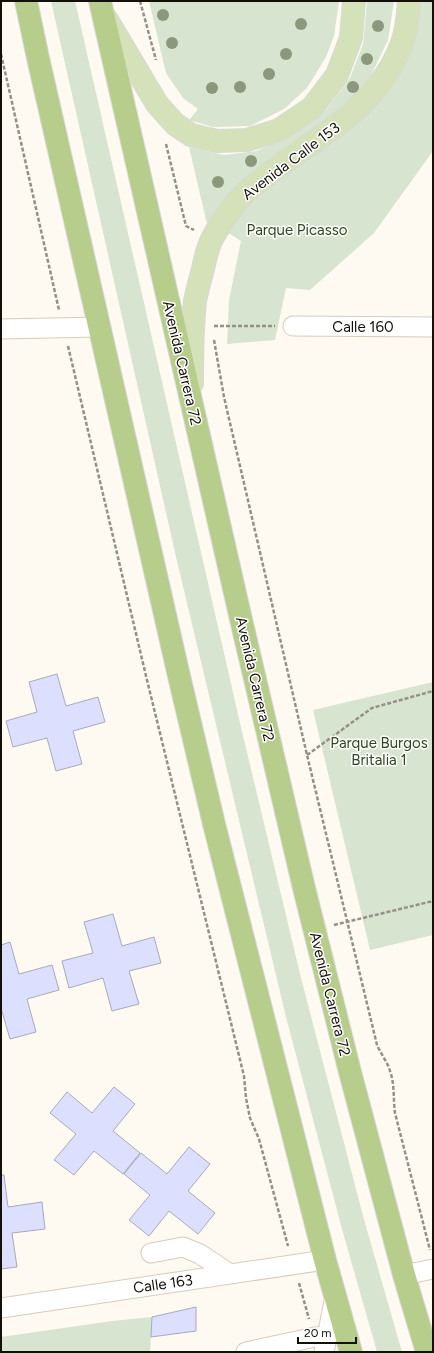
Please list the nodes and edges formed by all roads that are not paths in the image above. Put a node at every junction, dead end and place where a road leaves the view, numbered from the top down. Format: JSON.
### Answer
{"nodes":[{"id":1,"x":26,"y":1,"type":"edge"},
{"id":2,"x":354,"y":1,"type":"edge"},
{"id":3,"x":409,"y":1,"type":"edge"},
{"id":4,"x":101,"y":6,"type":"edge"},
{"id":5,"x":294,"y":326,"type":"road end"},
{"id":6,"x":99,"y":327,"type":"junction"},
{"id":7,"x":433,"y":327,"type":"edge"},
{"id":8,"x":1,"y":329,"type":"edge"},
{"id":9,"x":192,"y":403,"type":"junction"},
{"id":10,"x":151,"y":1253,"type":"dead end"},
{"id":11,"x":325,"y":1260,"type":"junction"},
{"id":12,"x":432,"y":1262,"type":"edge"},
{"id":13,"x":230,"y":1274,"type":"junction"},
{"id":14,"x":404,"y":1275,"type":"junction"},
{"id":15,"x":335,"y":1296,"type":"junction"},
{"id":16,"x":1,"y":1308,"type":"edge"},
{"id":17,"x":322,"y":1342,"type":"edge"},
{"id":18,"x":246,"y":1352,"type":"edge"},
{"id":19,"x":351,"y":1352,"type":"edge"},
{"id":20,"x":427,"y":1352,"type":"edge"}],
"edges":[{"from":1,"to":6,"type":"highway"},
{"from":2,"to":4,"type":"main road","name":"Avenida Calle 153"},
{"from":3,"to":9,"type":"main road","name":"Avenida Calle 153"},
{"from":4,"to":9,"type":"highway","name":"Avenida Carrera 72"},
{"from":5,"to":7,"type":"street","name":"Calle 160"},
{"from":6,"to":8,"type":"street"},
{"from":6,"to":11,"type":"highway"},
{"from":9,"to":14,"type":"highway","name":"Avenida Carrera 72"},
{"from":10,"to":13,"type":"street"},
{"from":11,"to":13,"type":"street","name":"Calle 163"},
{"from":11,"to":15,"type":"highway"},
{"from":12,"to":14,"type":"street"},
{"from":13,"to":16,"type":"street","name":"Calle 163"},
{"from":14,"to":20,"type":"highway","name":"Avenida Carrera 72"},
{"from":15,"to":17,"type":"street"},
{"from":15,"to":19,"type":"highway"},
{"from":17,"to":18,"type":"street"}]}
